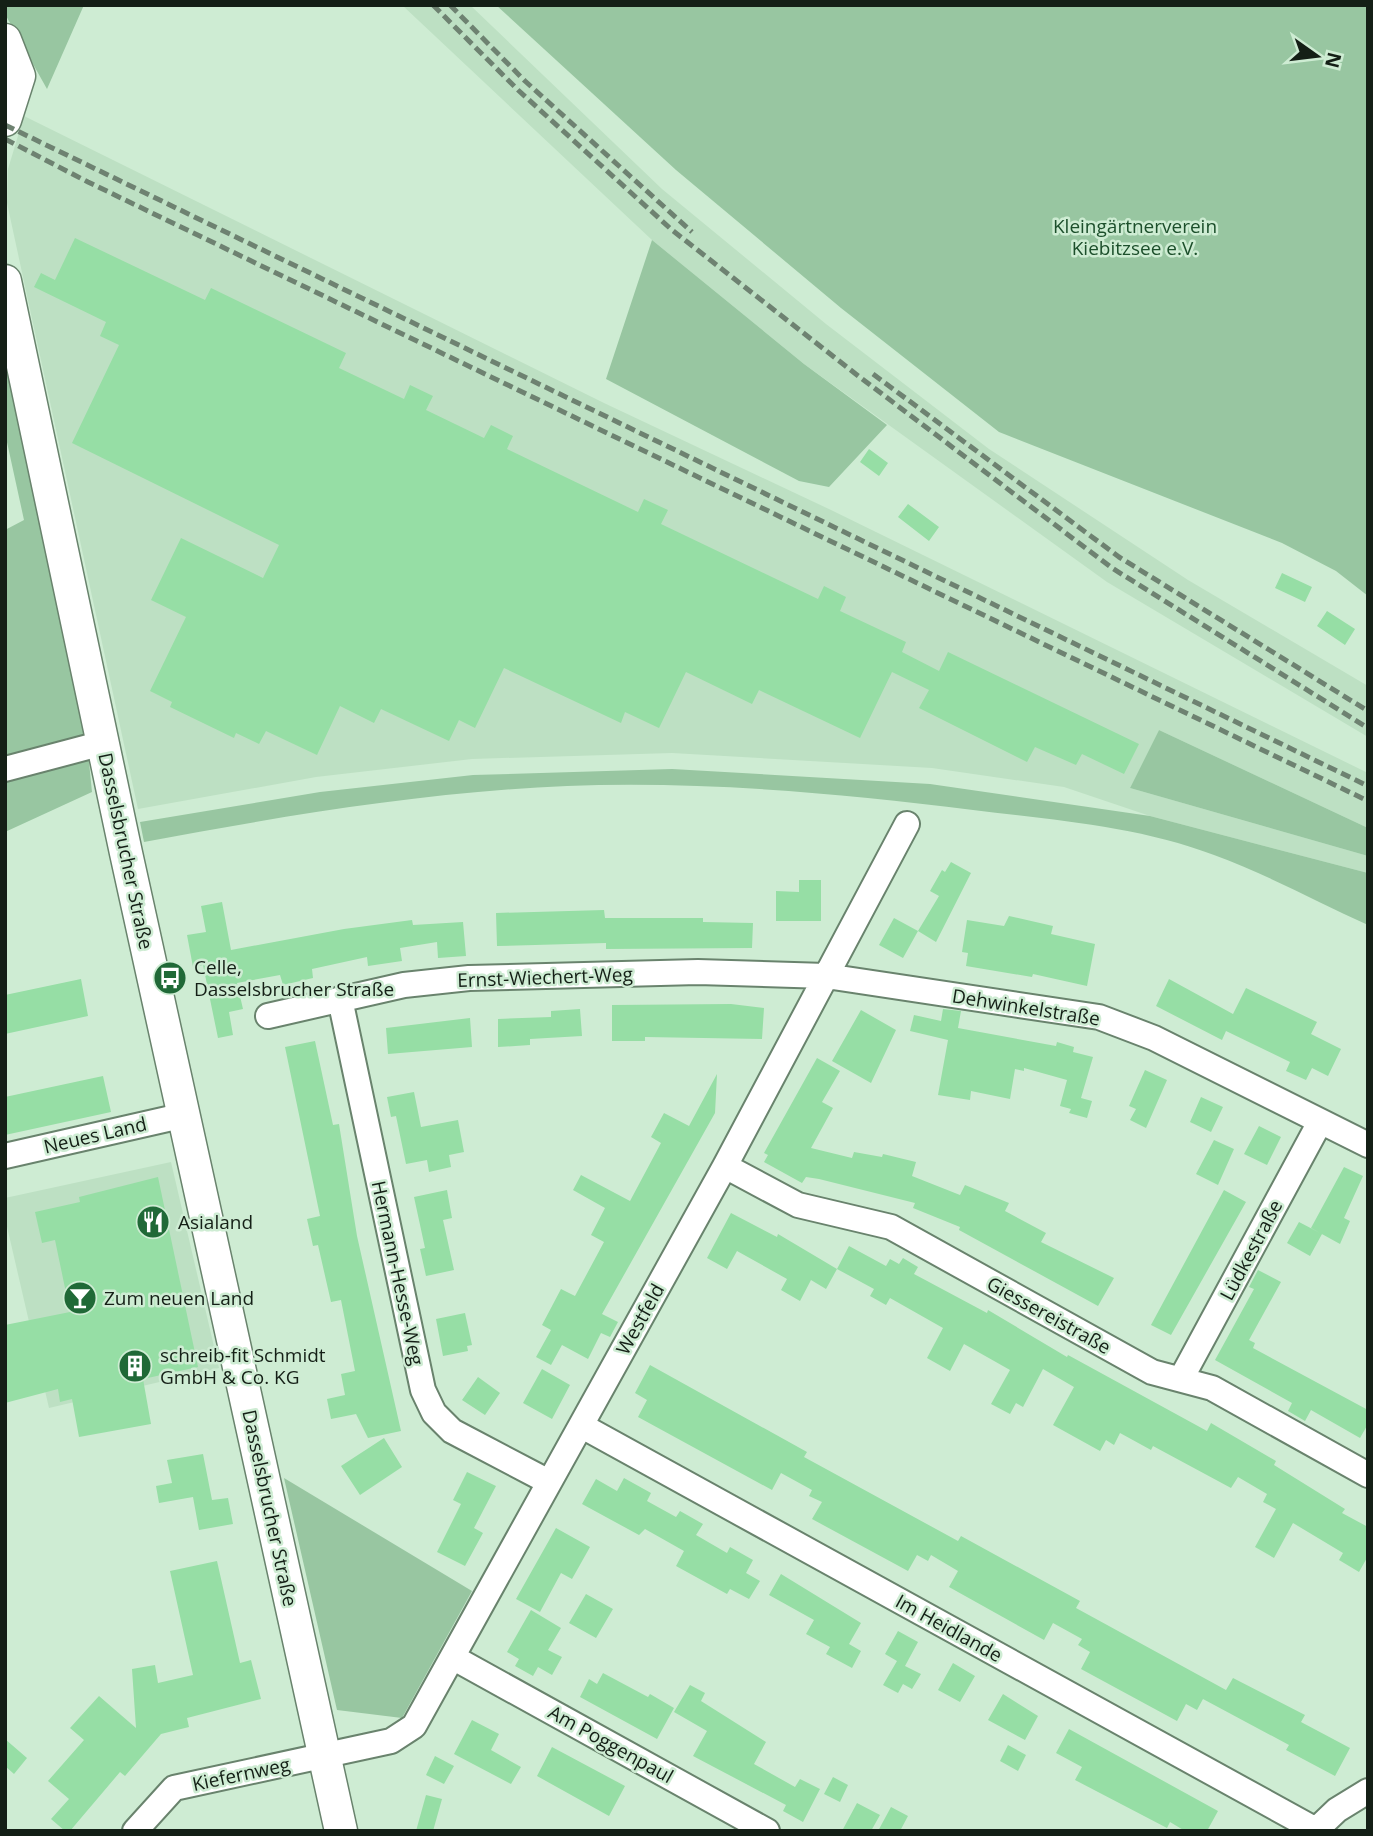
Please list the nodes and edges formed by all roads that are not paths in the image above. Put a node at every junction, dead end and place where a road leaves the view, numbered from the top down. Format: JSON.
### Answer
{"nodes":[{"id":1,"x":5,"y":40,"type":"edge"},
{"id":2,"x":5,"y":120,"type":"edge"},
{"id":3,"x":5,"y":281,"type":"edge"},
{"id":4,"x":103,"y":743,"type":"junction"},
{"id":5,"x":5,"y":769,"type":"edge"},
{"id":6,"x":907,"y":824,"type":"dead end"},
{"id":7,"x":826,"y":976,"type":"junction"},
{"id":8,"x":340,"y":999,"type":"junction"},
{"id":9,"x":268,"y":1016,"type":"dead end"},
{"id":10,"x":185,"y":1115,"type":"junction"},
{"id":11,"x":1320,"y":1122,"type":"junction"},
{"id":12,"x":1368,"y":1145,"type":"edge"},
{"id":13,"x":5,"y":1156,"type":"edge"},
{"id":14,"x":725,"y":1166,"type":"junction"},
{"id":15,"x":1182,"y":1377,"type":"junction"},
{"id":16,"x":582,"y":1426,"type":"junction"},
{"id":17,"x":1368,"y":1475,"type":"edge"},
{"id":18,"x":549,"y":1482,"type":"junction"},
{"id":19,"x":454,"y":1658,"type":"junction"},
{"id":20,"x":324,"y":1757,"type":"junction"},
{"id":21,"x":1368,"y":1791,"type":"edge"},
{"id":22,"x":1316,"y":1830,"type":"edge"},
{"id":23,"x":135,"y":1831,"type":"edge"},
{"id":24,"x":341,"y":1831,"type":"edge"},
{"id":25,"x":767,"y":1831,"type":"edge"}],
"edges":[{"from":1,"to":2,"type":"street"},
{"from":3,"to":4,"type":"street","name":"Dasselsbrucher Straße"},
{"from":4,"to":5,"type":"street"},
{"from":4,"to":10,"type":"street","name":"Dasselsbrucher Straße"},
{"from":6,"to":7,"type":"street","name":"Westfeld"},
{"from":7,"to":8,"type":"street","name":"Ernst-Wiechert-Weg"},
{"from":7,"to":11,"type":"street","name":"Dehwinkelstraße"},
{"from":7,"to":14,"type":"street","name":"Westfeld"},
{"from":8,"to":9,"type":"street","name":"Ernst-Wiechert-Weg"},
{"from":8,"to":18,"type":"street","name":"Hermann-Hesse-Weg"},
{"from":10,"to":13,"type":"street","name":"Neues Land"},
{"from":10,"to":20,"type":"street","name":"Dasselsbrucher Straße"},
{"from":11,"to":12,"type":"street","name":"Dehwinkelstraße"},
{"from":11,"to":15,"type":"street","name":"Lüdkestraße"},
{"from":14,"to":15,"type":"street","name":"Giessereistraße"},
{"from":14,"to":16,"type":"street","name":"Westfeld"},
{"from":15,"to":17,"type":"street","name":"Giessereistraße"},
{"from":16,"to":18,"type":"street","name":"Westfeld"},
{"from":16,"to":22,"type":"street","name":"Im Heidlande"},
{"from":18,"to":19,"type":"street","name":"Westfeld"},
{"from":19,"to":20,"type":"street","name":"Westfeld"},
{"from":19,"to":25,"type":"street","name":"Am Poggenpaul"},
{"from":20,"to":23,"type":"street","name":"Kiefernweg"},
{"from":20,"to":24,"type":"street","name":"Dasselsbrucher Straße"},
{"from":21,"to":22,"type":"street"}]}
